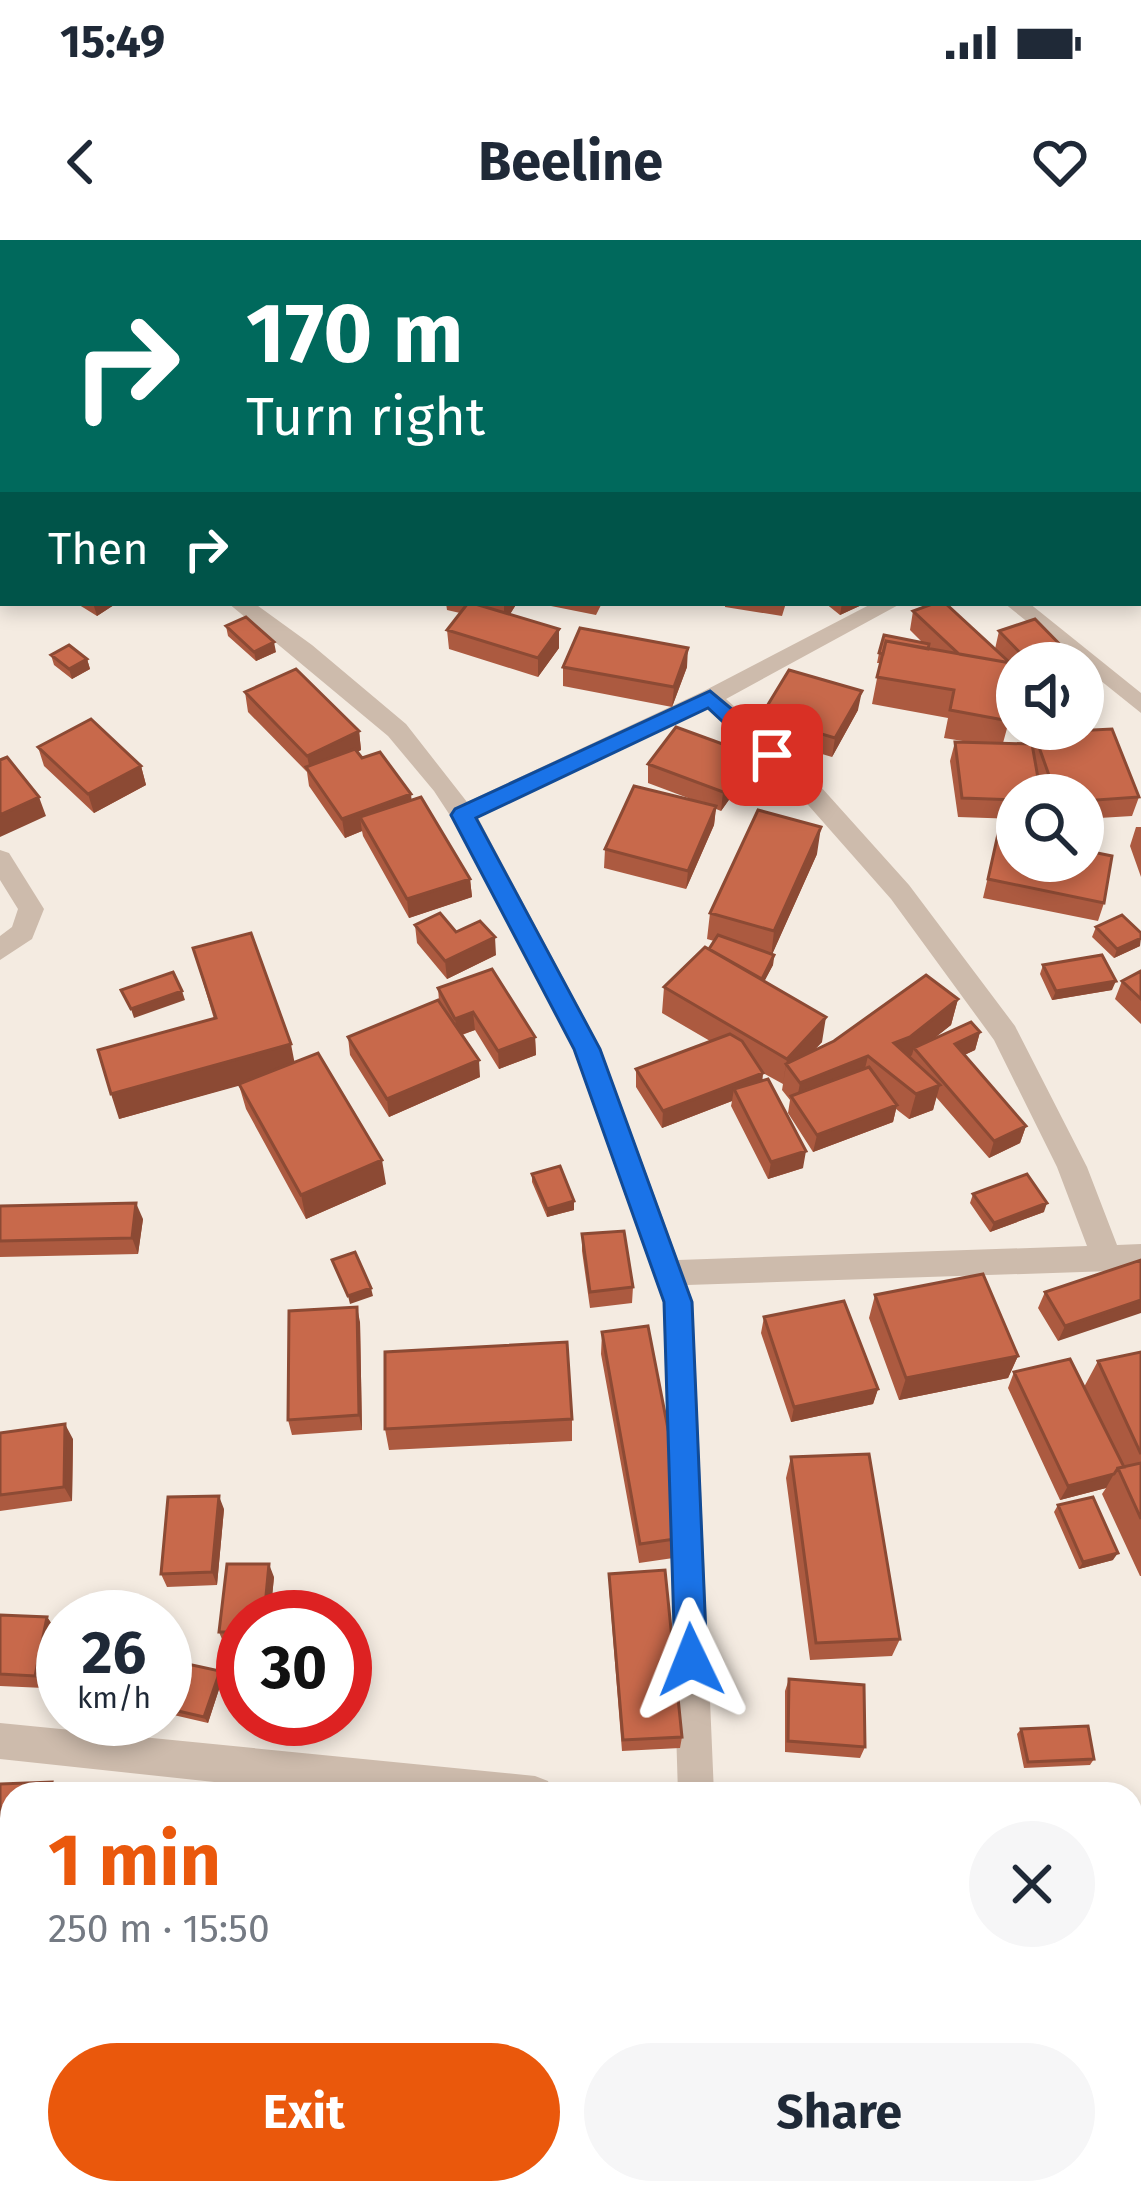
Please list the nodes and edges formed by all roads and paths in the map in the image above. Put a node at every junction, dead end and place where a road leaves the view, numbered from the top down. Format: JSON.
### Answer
{"nodes":[{"id":1,"x":885,"y":606,"type":"edge"},
{"id":2,"x":1019,"y":606,"type":"edge"},
{"id":3,"x":257,"y":607,"type":"edge"},
{"id":4,"x":710,"y":698,"type":"junction"},
{"id":5,"x":1141,"y":705,"type":"edge"},
{"id":6,"x":463,"y":815,"type":"junction"},
{"id":7,"x":0,"y":859,"type":"edge"},
{"id":8,"x":0,"y":950,"type":"edge"},
{"id":9,"x":1106,"y":1256,"type":"junction"},
{"id":10,"x":1141,"y":1258,"type":"edge"},
{"id":11,"x":668,"y":1274,"type":"junction"},
{"id":12,"x":0,"y":1741,"type":"edge"},
{"id":13,"x":369,"y":1782,"type":"edge"},
{"id":14,"x":696,"y":1782,"type":"edge"}],
"edges":[{"from":1,"to":4,"type":"street"},
{"from":2,"to":5,"type":"street"},
{"from":3,"to":6,"type":"street"},
{"from":4,"to":6,"type":"street"},
{"from":4,"to":9,"type":"street"},
{"from":6,"to":11,"type":"street"},
{"from":7,"to":8,"type":"street"},
{"from":9,"to":10,"type":"street"},
{"from":9,"to":11,"type":"street"},
{"from":11,"to":14,"type":"street"},
{"from":12,"to":13,"type":"street"}]}
